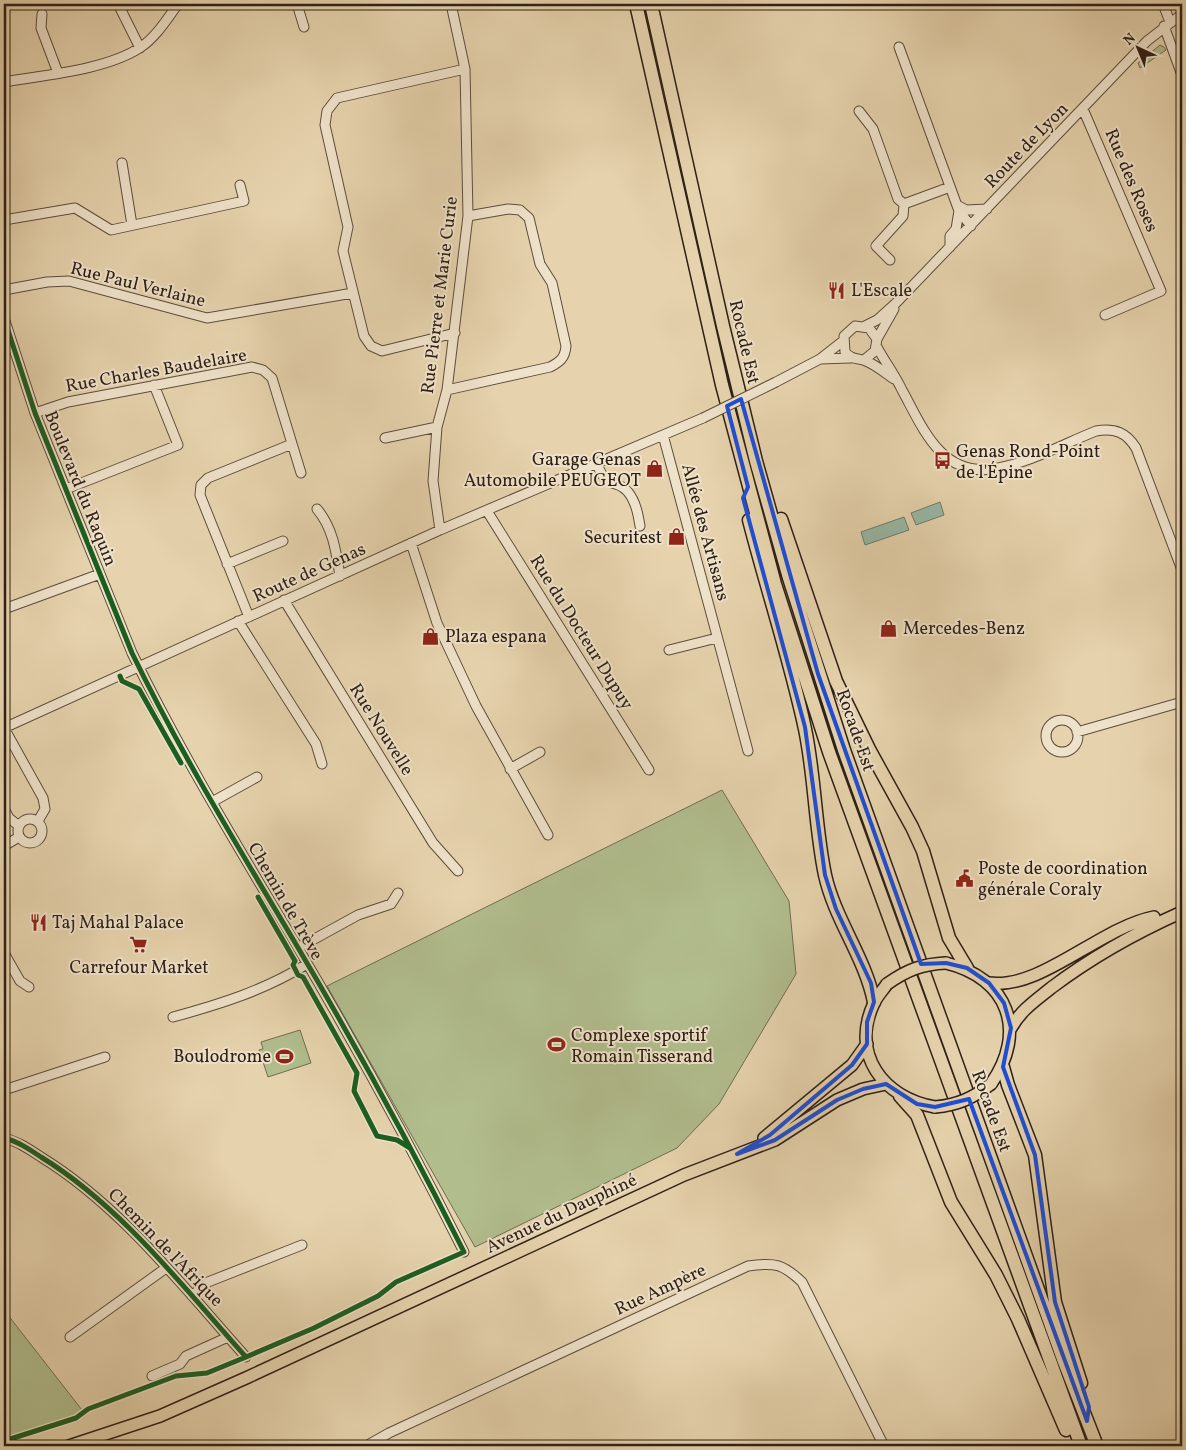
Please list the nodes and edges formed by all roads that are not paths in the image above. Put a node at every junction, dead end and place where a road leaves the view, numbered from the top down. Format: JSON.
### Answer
{"nodes":[{"id":1,"x":118,"y":4,"type":"edge"},
{"id":2,"x":178,"y":4,"type":"edge"},
{"id":3,"x":297,"y":4,"type":"edge"},
{"id":4,"x":451,"y":4,"type":"edge"},
{"id":5,"x":636,"y":4,"type":"edge"},
{"id":6,"x":651,"y":4,"type":"edge"},
{"id":7,"x":1163,"y":4,"type":"edge"},
{"id":8,"x":42,"y":14,"type":"dead end"},
{"id":9,"x":1182,"y":14,"type":"edge"},
{"id":10,"x":1167,"y":24,"type":"junction"},
{"id":11,"x":304,"y":27,"type":"dead end"},
{"id":12,"x":899,"y":46,"type":"dead end"},
{"id":13,"x":140,"y":48,"type":"junction"},
{"id":14,"x":465,"y":69,"type":"junction"},
{"id":15,"x":58,"y":73,"type":"junction"},
{"id":16,"x":1182,"y":75,"type":"edge"},
{"id":17,"x":4,"y":82,"type":"edge"},
{"id":18,"x":1083,"y":109,"type":"junction"},
{"id":19,"x":860,"y":112,"type":"dead end"},
{"id":20,"x":122,"y":163,"type":"dead end"},
{"id":21,"x":240,"y":186,"type":"dead end"},
{"id":22,"x":950,"y":187,"type":"junction"},
{"id":23,"x":904,"y":204,"type":"junction"},
{"id":24,"x":958,"y":208,"type":"junction"},
{"id":25,"x":987,"y":209,"type":"junction"},
{"id":26,"x":468,"y":216,"type":"junction"},
{"id":27,"x":4,"y":220,"type":"edge"},
{"id":28,"x":132,"y":225,"type":"junction"},
{"id":29,"x":971,"y":226,"type":"junction"},
{"id":30,"x":950,"y":247,"type":"junction"},
{"id":31,"x":890,"y":260,"type":"dead end"},
{"id":32,"x":4,"y":290,"type":"edge"},
{"id":33,"x":353,"y":293,"type":"junction"},
{"id":34,"x":897,"y":302,"type":"junction"},
{"id":35,"x":1105,"y":315,"type":"dead end"},
{"id":36,"x":4,"y":318,"type":"edge"},
{"id":37,"x":865,"y":326,"type":"junction"},
{"id":38,"x":455,"y":333,"type":"junction"},
{"id":39,"x":843,"y":341,"type":"junction"},
{"id":40,"x":877,"y":343,"type":"junction"},
{"id":41,"x":851,"y":358,"type":"junction"},
{"id":42,"x":820,"y":359,"type":"junction"},
{"id":43,"x":864,"y":360,"type":"junction"},
{"id":44,"x":899,"y":383,"type":"junction"},
{"id":45,"x":154,"y":385,"type":"junction"},
{"id":46,"x":446,"y":390,"type":"junction"},
{"id":47,"x":36,"y":413,"type":"junction"},
{"id":48,"x":437,"y":427,"type":"junction"},
{"id":49,"x":663,"y":436,"type":"junction"},
{"id":50,"x":385,"y":438,"type":"dead end"},
{"id":51,"x":292,"y":444,"type":"junction"},
{"id":52,"x":756,"y":461,"type":"junction"},
{"id":53,"x":597,"y":464,"type":"junction"},
{"id":54,"x":301,"y":473,"type":"dead end"},
{"id":55,"x":748,"y":487,"type":"junction"},
{"id":56,"x":66,"y":489,"type":"junction"},
{"id":57,"x":317,"y":509,"type":"dead end"},
{"id":58,"x":488,"y":511,"type":"junction"},
{"id":59,"x":640,"y":526,"type":"dead end"},
{"id":60,"x":440,"y":530,"type":"junction"},
{"id":61,"x":283,"y":541,"type":"dead end"},
{"id":62,"x":412,"y":544,"type":"junction"},
{"id":63,"x":227,"y":564,"type":"junction"},
{"id":64,"x":1182,"y":570,"type":"edge"},
{"id":65,"x":100,"y":574,"type":"junction"},
{"id":66,"x":340,"y":576,"type":"junction"},
{"id":67,"x":284,"y":600,"type":"junction"},
{"id":68,"x":4,"y":609,"type":"edge"},
{"id":69,"x":249,"y":617,"type":"junction"},
{"id":70,"x":238,"y":621,"type":"junction"},
{"id":71,"x":718,"y":638,"type":"junction"},
{"id":72,"x":669,"y":650,"type":"dead end"},
{"id":73,"x":139,"y":667,"type":"junction"},
{"id":74,"x":1182,"y":702,"type":"edge"},
{"id":75,"x":4,"y":728,"type":"edge"},
{"id":76,"x":1077,"y":732,"type":"dead end"},
{"id":77,"x":748,"y":751,"type":"dead end"},
{"id":78,"x":540,"y":752,"type":"dead end"},
{"id":79,"x":322,"y":764,"type":"dead end"},
{"id":80,"x":510,"y":769,"type":"junction"},
{"id":81,"x":649,"y":770,"type":"dead end"},
{"id":82,"x":258,"y":777,"type":"dead end"},
{"id":83,"x":212,"y":802,"type":"junction"},
{"id":84,"x":4,"y":809,"type":"edge"},
{"id":85,"x":38,"y":821,"type":"junction"},
{"id":86,"x":19,"y":826,"type":"junction"},
{"id":87,"x":548,"y":835,"type":"dead end"},
{"id":88,"x":19,"y":837,"type":"junction"},
{"id":89,"x":4,"y":846,"type":"edge"},
{"id":90,"x":458,"y":871,"type":"dead end"},
{"id":91,"x":398,"y":893,"type":"dead end"},
{"id":92,"x":1182,"y":912,"type":"edge"},
{"id":93,"x":298,"y":948,"type":"junction"},
{"id":94,"x":4,"y":953,"type":"edge"},
{"id":95,"x":307,"y":964,"type":"junction"},
{"id":96,"x":967,"y":968,"type":"junction"},
{"id":97,"x":989,"y":983,"type":"junction"},
{"id":98,"x":29,"y":986,"type":"dead end"},
{"id":99,"x":874,"y":1002,"type":"junction"},
{"id":100,"x":173,"y":1017,"type":"dead end"},
{"id":101,"x":1010,"y":1028,"type":"junction"},
{"id":102,"x":867,"y":1044,"type":"junction"},
{"id":103,"x":105,"y":1057,"type":"dead end"},
{"id":104,"x":1003,"y":1067,"type":"junction"},
{"id":105,"x":886,"y":1084,"type":"junction"},
{"id":106,"x":4,"y":1090,"type":"edge"},
{"id":107,"x":900,"y":1096,"type":"junction"},
{"id":108,"x":4,"y":1138,"type":"edge"},
{"id":109,"x":737,"y":1154,"type":"junction"},
{"id":110,"x":302,"y":1245,"type":"dead end"},
{"id":111,"x":464,"y":1252,"type":"dead end"},
{"id":112,"x":166,"y":1268,"type":"junction"},
{"id":113,"x":192,"y":1296,"type":"junction"},
{"id":114,"x":70,"y":1337,"type":"dead end"},
{"id":115,"x":228,"y":1337,"type":"junction"},
{"id":116,"x":246,"y":1357,"type":"dead end"},
{"id":117,"x":152,"y":1376,"type":"dead end"},
{"id":118,"x":1087,"y":1421,"type":"junction"},
{"id":119,"x":69,"y":1446,"type":"edge"},
{"id":120,"x":366,"y":1446,"type":"edge"},
{"id":121,"x":884,"y":1446,"type":"edge"},
{"id":122,"x":1072,"y":1446,"type":"edge"},
{"id":123,"x":1081,"y":1446,"type":"edge"},
{"id":124,"x":1097,"y":1446,"type":"edge"}],
"edges":[{"from":1,"to":13,"type":"street"},
{"from":2,"to":13,"type":"street"},
{"from":3,"to":11,"type":"street"},
{"from":4,"to":14,"type":"street","name":"Rue Pierre et Marie Curie"},
{"from":5,"to":55,"type":"highway","name":"Rocade Est"},
{"from":6,"to":52,"type":"highway","name":"Rocade Est"},
{"from":7,"to":10,"type":"street"},
{"from":8,"to":15,"type":"street"},
{"from":9,"to":10,"type":"street","name":"Route de Lyon"},
{"from":10,"to":16,"type":"street"},
{"from":10,"to":18,"type":"street","name":"Route de Lyon"},
{"from":12,"to":22,"type":"street"},
{"from":13,"to":15,"type":"street"},
{"from":14,"to":26,"type":"street","name":"Rue Pierre et Marie Curie"},
{"from":14,"to":33,"type":"street"},
{"from":15,"to":17,"type":"street"},
{"from":18,"to":25,"type":"street","name":"Route de Lyon"},
{"from":18,"to":35,"type":"street","name":"Rue des Roses"},
{"from":19,"to":23,"type":"street"},
{"from":20,"to":28,"type":"street"},
{"from":21,"to":28,"type":"street"},
{"from":22,"to":23,"type":"street"},
{"from":22,"to":24,"type":"street"},
{"from":23,"to":31,"type":"street"},
{"from":24,"to":25,"type":"street"},
{"from":24,"to":29,"type":"street"},
{"from":24,"to":30,"type":"street"},
{"from":25,"to":29,"type":"street","name":"Route de Lyon"},
{"from":26,"to":38,"type":"street","name":"Rue Pierre et Marie Curie"},
{"from":26,"to":46,"type":"street"},
{"from":27,"to":28,"type":"street"},
{"from":29,"to":30,"type":"street","name":"Route de Lyon"},
{"from":30,"to":34,"type":"street","name":"Route de Lyon"},
{"from":32,"to":33,"type":"street","name":"Rue Paul Verlaine"},
{"from":33,"to":38,"type":"street"},
{"from":34,"to":37,"type":"street","name":"Route de Lyon"},
{"from":34,"to":40,"type":"street","name":"Route de Lyon"},
{"from":36,"to":47,"type":"street","name":"Boulevard du Raquin"},
{"from":37,"to":39,"type":"street"},
{"from":37,"to":40,"type":"street"},
{"from":38,"to":46,"type":"street","name":"Rue Pierre et Marie Curie"},
{"from":39,"to":41,"type":"street"},
{"from":39,"to":42,"type":"street"},
{"from":40,"to":43,"type":"street"},
{"from":40,"to":44,"type":"street"},
{"from":41,"to":42,"type":"street"},
{"from":41,"to":43,"type":"street"},
{"from":42,"to":49,"type":"street","bridge":true},
{"from":43,"to":44,"type":"street"},
{"from":44,"to":64,"type":"street"},
{"from":45,"to":47,"type":"street","name":"Rue Charles Baudelaire"},
{"from":45,"to":51,"type":"street","name":"Rue Charles Baudelaire"},
{"from":45,"to":56,"type":"street"},
{"from":46,"to":48,"type":"street","name":"Rue Pierre et Marie Curie"},
{"from":47,"to":56,"type":"street","name":"Boulevard du Raquin"},
{"from":48,"to":50,"type":"street"},
{"from":48,"to":60,"type":"street","name":"Rue Pierre et Marie Curie"},
{"from":49,"to":53,"type":"street","name":"Route de Genas"},
{"from":49,"to":71,"type":"street","name":"Allée des Artisans"},
{"from":51,"to":54,"type":"street","name":"Rue Charles Baudelaire"},
{"from":51,"to":63,"type":"street"},
{"from":52,"to":96,"type":"highway"},
{"from":52,"to":118,"type":"highway","name":"Rocade Est"},
{"from":53,"to":58,"type":"street","name":"Route de Genas"},
{"from":53,"to":59,"type":"street"},
{"from":55,"to":99,"type":"highway"},
{"from":55,"to":123,"type":"highway","name":"Rocade Est"},
{"from":56,"to":65,"type":"street","name":"Boulevard du Raquin"},
{"from":57,"to":66,"type":"street"},
{"from":58,"to":60,"type":"street","name":"Route de Genas"},
{"from":58,"to":81,"type":"street","name":"Rue du Docteur Dupuy"},
{"from":60,"to":62,"type":"street","name":"Route de Genas"},
{"from":61,"to":63,"type":"street"},
{"from":62,"to":66,"type":"street","name":"Route de Genas"},
{"from":62,"to":80,"type":"street"},
{"from":63,"to":69,"type":"street"},
{"from":65,"to":68,"type":"street"},
{"from":65,"to":73,"type":"street","name":"Boulevard du Raquin"},
{"from":66,"to":67,"type":"street","name":"Route de Genas"},
{"from":67,"to":69,"type":"street","name":"Route de Genas"},
{"from":67,"to":90,"type":"street","name":"Rue Nouvelle"},
{"from":69,"to":70,"type":"street","name":"Route de Genas"},
{"from":70,"to":73,"type":"street","name":"Route de Genas"},
{"from":70,"to":79,"type":"street"},
{"from":71,"to":72,"type":"street"},
{"from":71,"to":77,"type":"street","name":"Allée des Artisans"},
{"from":73,"to":75,"type":"street","name":"Route de Genas"},
{"from":73,"to":83,"type":"street","name":"Chemin de Trève"},
{"from":74,"to":76,"type":"street"},
{"from":75,"to":85,"type":"street"},
{"from":78,"to":80,"type":"street"},
{"from":80,"to":87,"type":"street"},
{"from":82,"to":83,"type":"street"},
{"from":83,"to":93,"type":"street","name":"Chemin de Trève"},
{"from":84,"to":86,"type":"street"},
{"from":85,"to":86,"type":"street"},
{"from":85,"to":88,"type":"street"},
{"from":86,"to":88,"type":"street"},
{"from":88,"to":89,"type":"street"},
{"from":91,"to":93,"type":"street"},
{"from":92,"to":97,"type":"main road"},
{"from":92,"to":101,"type":"main road"},
{"from":93,"to":95,"type":"street","name":"Chemin de Trève"},
{"from":94,"to":98,"type":"street"},
{"from":95,"to":100,"type":"street"},
{"from":95,"to":111,"type":"street","name":"Chemin de Trève"},
{"from":96,"to":97,"type":"main road"},
{"from":96,"to":99,"type":"main road","bridge":true},
{"from":97,"to":101,"type":"main road"},
{"from":99,"to":102,"type":"main road"},
{"from":101,"to":104,"type":"main road"},
{"from":102,"to":105,"type":"main road"},
{"from":102,"to":109,"type":"main road","name":"Avenue du Dauphiné"},
{"from":103,"to":106,"type":"street"},
{"from":104,"to":107,"type":"main road","bridge":true},
{"from":104,"to":118,"type":"highway"},
{"from":105,"to":107,"type":"main road"},
{"from":105,"to":109,"type":"main road","name":"Avenue du Dauphiné"},
{"from":107,"to":122,"type":"highway"},
{"from":108,"to":112,"type":"street","name":"Chemin de l'Afrique"},
{"from":109,"to":119,"type":"main road","name":"Avenue du Dauphiné"},
{"from":110,"to":113,"type":"street"},
{"from":112,"to":113,"type":"street","name":"Chemin de l'Afrique"},
{"from":112,"to":114,"type":"street"},
{"from":113,"to":115,"type":"street","name":"Chemin de l'Afrique"},
{"from":115,"to":116,"type":"street","name":"Chemin de l'Afrique"},
{"from":115,"to":117,"type":"street"},
{"from":118,"to":124,"type":"highway","name":"Rocade Est"},
{"from":120,"to":121,"type":"street","name":"Rue Ampère"}]}
